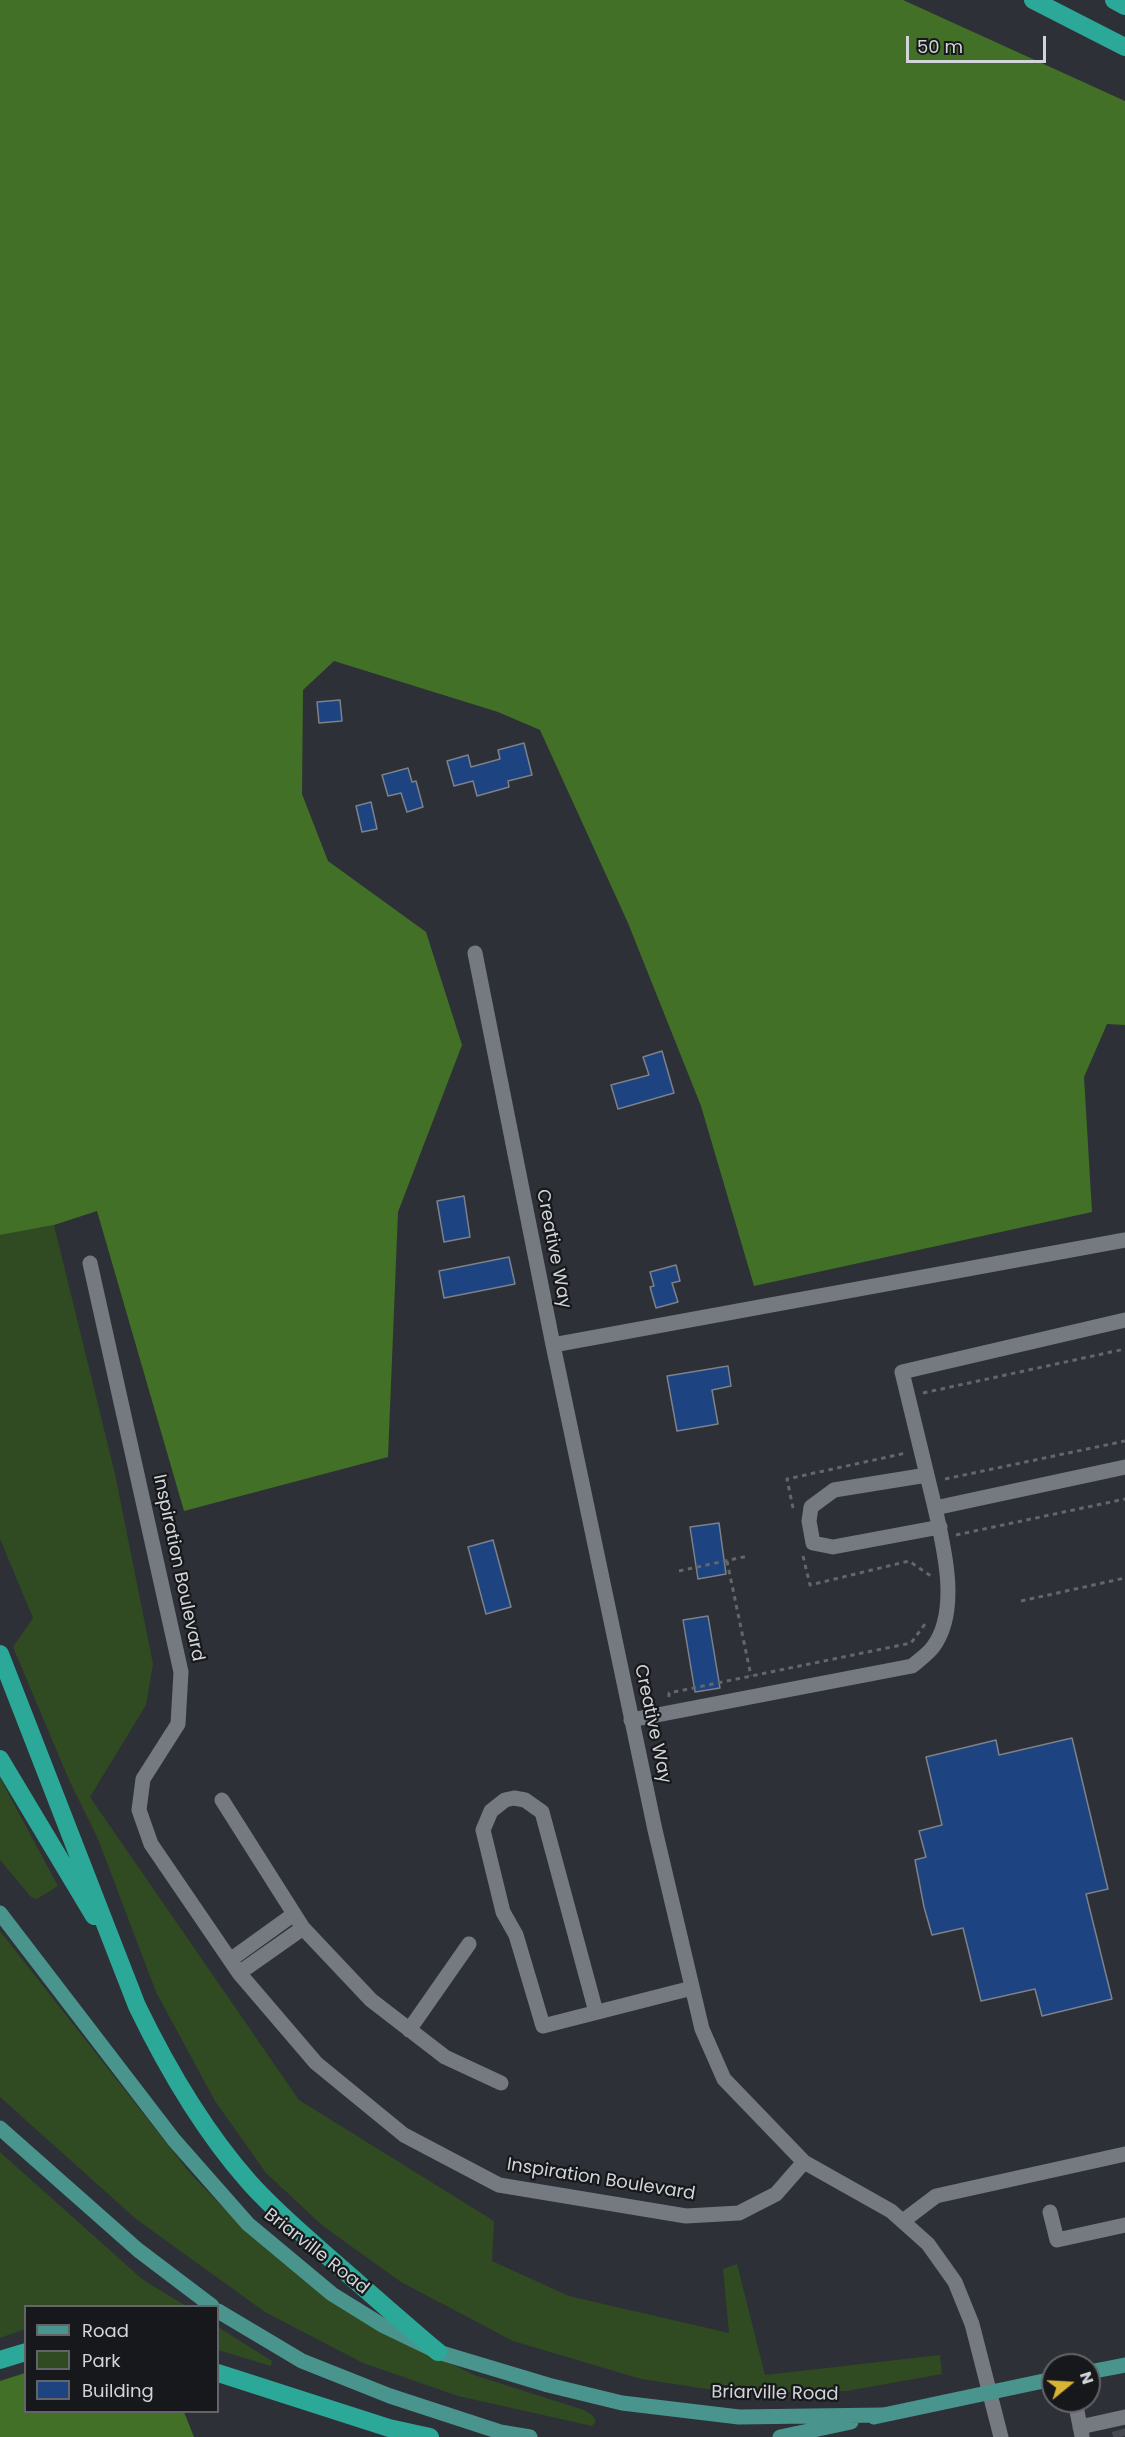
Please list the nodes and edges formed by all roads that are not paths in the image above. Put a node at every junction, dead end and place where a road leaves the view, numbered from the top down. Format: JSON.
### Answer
{"nodes":[{"id":1,"x":1033,"y":0,"type":"edge"},
{"id":2,"x":1114,"y":0,"type":"edge"},
{"id":3,"x":1125,"y":6,"type":"edge"},
{"id":4,"x":1125,"y":47,"type":"edge"},
{"id":5,"x":475,"y":953,"type":"dead end"},
{"id":6,"x":1125,"y":1240,"type":"edge"},
{"id":7,"x":90,"y":1263,"type":"dead end"},
{"id":8,"x":1125,"y":1320,"type":"edge"},
{"id":9,"x":553,"y":1345,"type":"junction"},
{"id":10,"x":1125,"y":1467,"type":"edge"},
{"id":11,"x":934,"y":1478,"type":"junction"},
{"id":12,"x":935,"y":1508,"type":"junction"},
{"id":13,"x":945,"y":1527,"type":"junction"},
{"id":14,"x":0,"y":1654,"type":"edge"},
{"id":15,"x":631,"y":1720,"type":"junction"},
{"id":16,"x":0,"y":1759,"type":"edge"},
{"id":17,"x":222,"y":1800,"type":"dead end"},
{"id":18,"x":0,"y":1913,"type":"edge"},
{"id":19,"x":294,"y":1914,"type":"junction"},
{"id":20,"x":303,"y":1928,"type":"junction"},
{"id":21,"x":469,"y":1944,"type":"dead end"},
{"id":22,"x":118,"y":1953,"type":"junction"},
{"id":23,"x":234,"y":1966,"type":"junction"},
{"id":24,"x":692,"y":1988,"type":"junction"},
{"id":25,"x":596,"y":2012,"type":"junction"},
{"id":26,"x":409,"y":2030,"type":"junction"},
{"id":27,"x":501,"y":2083,"type":"dead end"},
{"id":28,"x":0,"y":2128,"type":"edge"},
{"id":29,"x":1125,"y":2154,"type":"edge"},
{"id":30,"x":804,"y":2162,"type":"junction"},
{"id":31,"x":1050,"y":2212,"type":"dead end"},
{"id":32,"x":903,"y":2221,"type":"junction"},
{"id":33,"x":1125,"y":2224,"type":"edge"},
{"id":34,"x":209,"y":2305,"type":"edge"},
{"id":35,"x":219,"y":2312,"type":"edge"},
{"id":36,"x":438,"y":2352,"type":"junction"},
{"id":37,"x":24,"y":2353,"type":"edge"},
{"id":38,"x":0,"y":2360,"type":"edge"},
{"id":39,"x":1125,"y":2365,"type":"edge"},
{"id":40,"x":1101,"y":2370,"type":"edge"},
{"id":41,"x":219,"y":2373,"type":"edge"},
{"id":42,"x":1041,"y":2382,"type":"edge"},
{"id":43,"x":991,"y":2392,"type":"junction"},
{"id":44,"x":1077,"y":2413,"type":"edge"},
{"id":45,"x":883,"y":2415,"type":"junction"},
{"id":46,"x":1120,"y":2422,"type":"edge"},
{"id":47,"x":1081,"y":2432,"type":"edge"},
{"id":48,"x":430,"y":2437,"type":"edge"},
{"id":49,"x":530,"y":2437,"type":"edge"},
{"id":50,"x":780,"y":2437,"type":"edge"},
{"id":51,"x":1001,"y":2437,"type":"edge"}],
"edges":[{"from":1,"to":4,"type":"highway"},
{"from":2,"to":3,"type":"highway"},
{"from":5,"to":9,"type":"street","name":"Creative Way"},
{"from":6,"to":9,"type":"street"},
{"from":7,"to":23,"type":"street","name":"Inspiration Boulevard"},
{"from":8,"to":11,"type":"street"},
{"from":9,"to":15,"type":"street","name":"Creative Way"},
{"from":10,"to":12,"type":"street"},
{"from":11,"to":12,"type":"street"},
{"from":11,"to":13,"type":"street"},
{"from":12,"to":13,"type":"street"},
{"from":13,"to":15,"type":"street"},
{"from":14,"to":22,"type":"highway"},
{"from":15,"to":24,"type":"street","name":"Creative Way"},
{"from":16,"to":22,"type":"highway"},
{"from":17,"to":19,"type":"street"},
{"from":18,"to":36,"type":"main road","name":"Briarville Road"},
{"from":19,"to":20,"type":"street"},
{"from":19,"to":23,"type":"street"},
{"from":20,"to":23,"type":"street"},
{"from":20,"to":26,"type":"street"},
{"from":21,"to":26,"type":"street"},
{"from":22,"to":36,"type":"highway"},
{"from":23,"to":30,"type":"street","name":"Inspiration Boulevard"},
{"from":24,"to":25,"type":"street"},
{"from":24,"to":30,"type":"street","name":"Creative Way"},
{"from":25,"to":25,"type":"street"},
{"from":26,"to":27,"type":"street"},
{"from":28,"to":34,"type":"main road"},
{"from":29,"to":32,"type":"street"},
{"from":30,"to":32,"type":"street","name":"Creative Way"},
{"from":31,"to":33,"type":"street"},
{"from":32,"to":43,"type":"street","name":"Creative Way"},
{"from":35,"to":49,"type":"main road"},
{"from":36,"to":45,"type":"main road","name":"Briarville Road"},
{"from":37,"to":38,"type":"highway"},
{"from":39,"to":40,"type":"main road"},
{"from":41,"to":48,"type":"highway"},
{"from":42,"to":43,"type":"main road","name":"Briarville Road"},
{"from":43,"to":45,"type":"main road","name":"Briarville Road"},
{"from":43,"to":51,"type":"street","name":"Creative Way"},
{"from":44,"to":47,"type":"street"},
{"from":45,"to":50,"type":"main road","name":"Briarville Road"},
{"from":46,"to":47,"type":"street"}]}
